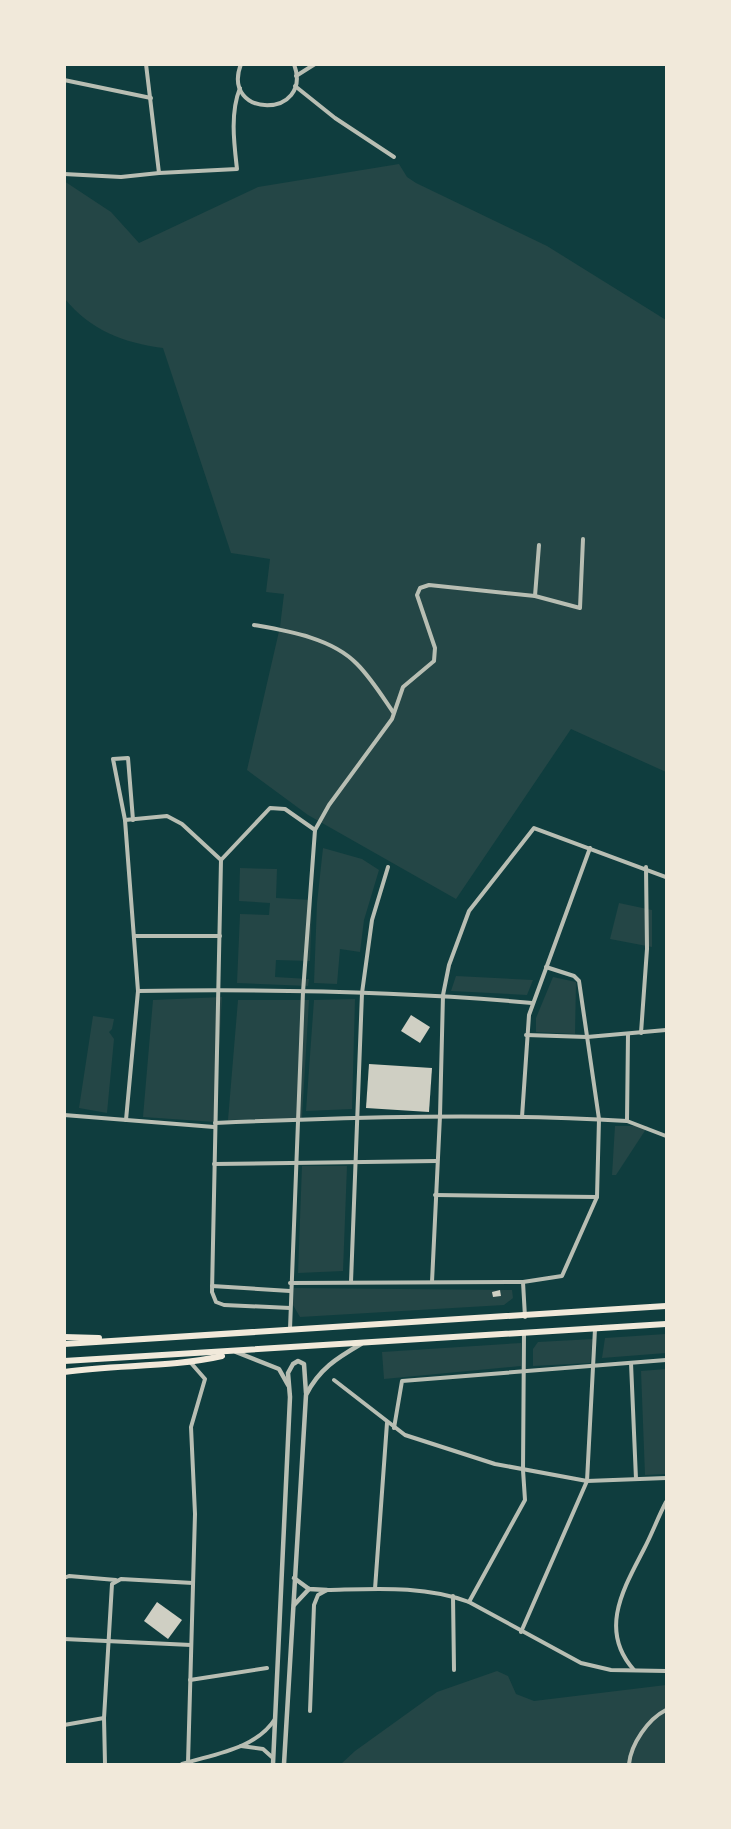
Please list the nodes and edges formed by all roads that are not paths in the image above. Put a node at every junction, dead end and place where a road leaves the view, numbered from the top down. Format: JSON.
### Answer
{"nodes":[{"id":1,"x":146,"y":64,"type":"edge"},
{"id":2,"x":239,"y":64,"type":"edge"},
{"id":3,"x":294,"y":64,"type":"edge"},
{"id":4,"x":315,"y":64,"type":"edge"},
{"id":5,"x":296,"y":76,"type":"junction"},
{"id":6,"x":64,"y":80,"type":"edge"},
{"id":7,"x":295,"y":86,"type":"junction"},
{"id":8,"x":240,"y":88,"type":"junction"},
{"id":9,"x":151,"y":98,"type":"junction"},
{"id":10,"x":394,"y":157,"type":"dead end"},
{"id":11,"x":159,"y":173,"type":"junction"},
{"id":12,"x":64,"y":174,"type":"edge"},
{"id":13,"x":583,"y":539,"type":"dead end"},
{"id":14,"x":539,"y":545,"type":"dead end"},
{"id":15,"x":535,"y":596,"type":"junction"},
{"id":16,"x":254,"y":625,"type":"dead end"},
{"id":17,"x":393,"y":712,"type":"junction"},
{"id":18,"x":125,"y":820,"type":"junction"},
{"id":19,"x":133,"y":820,"type":"junction"},
{"id":20,"x":315,"y":830,"type":"junction"},
{"id":21,"x":590,"y":848,"type":"junction"},
{"id":22,"x":221,"y":860,"type":"junction"},
{"id":23,"x":388,"y":867,"type":"dead end"},
{"id":24,"x":646,"y":867,"type":"junction"},
{"id":25,"x":666,"y":877,"type":"edge"},
{"id":26,"x":134,"y":936,"type":"junction"},
{"id":27,"x":220,"y":936,"type":"junction"},
{"id":28,"x":546,"y":967,"type":"junction"},
{"id":29,"x":218,"y":990,"type":"junction"},
{"id":30,"x":138,"y":991,"type":"junction"},
{"id":31,"x":303,"y":992,"type":"junction"},
{"id":32,"x":362,"y":993,"type":"junction"},
{"id":33,"x":443,"y":995,"type":"junction"},
{"id":34,"x":532,"y":1004,"type":"junction"},
{"id":35,"x":666,"y":1030,"type":"edge"},
{"id":36,"x":641,"y":1033,"type":"junction"},
{"id":37,"x":628,"y":1034,"type":"junction"},
{"id":38,"x":526,"y":1035,"type":"junction"},
{"id":39,"x":587,"y":1037,"type":"junction"},
{"id":40,"x":64,"y":1115,"type":"edge"},
{"id":41,"x":440,"y":1116,"type":"junction"},
{"id":42,"x":358,"y":1117,"type":"junction"},
{"id":43,"x":522,"y":1117,"type":"junction"},
{"id":44,"x":297,"y":1119,"type":"junction"},
{"id":45,"x":599,"y":1119,"type":"junction"},
{"id":46,"x":126,"y":1120,"type":"junction"},
{"id":47,"x":627,"y":1121,"type":"junction"},
{"id":48,"x":214,"y":1125,"type":"junction"},
{"id":49,"x":666,"y":1136,"type":"edge"},
{"id":50,"x":357,"y":1161,"type":"junction"},
{"id":51,"x":437,"y":1161,"type":"junction"},
{"id":52,"x":295,"y":1163,"type":"junction"},
{"id":53,"x":214,"y":1164,"type":"junction"},
{"id":54,"x":435,"y":1196,"type":"junction"},
{"id":55,"x":597,"y":1197,"type":"junction"},
{"id":56,"x":523,"y":1281,"type":"junction"},
{"id":57,"x":290,"y":1282,"type":"junction"},
{"id":58,"x":351,"y":1282,"type":"junction"},
{"id":59,"x":432,"y":1282,"type":"junction"},
{"id":60,"x":212,"y":1286,"type":"junction"},
{"id":61,"x":290,"y":1291,"type":"junction"},
{"id":62,"x":666,"y":1306,"type":"edge"},
{"id":63,"x":290,"y":1308,"type":"junction"},
{"id":64,"x":525,"y":1317,"type":"junction"},
{"id":65,"x":666,"y":1324,"type":"edge"},
{"id":66,"x":290,"y":1329,"type":"junction"},
{"id":67,"x":595,"y":1329,"type":"junction"},
{"id":68,"x":524,"y":1332,"type":"junction"},
{"id":69,"x":64,"y":1337,"type":"edge"},
{"id":70,"x":118,"y":1340,"type":"junction"},
{"id":71,"x":362,"y":1343,"type":"junction"},
{"id":72,"x":64,"y":1344,"type":"edge"},
{"id":73,"x":236,"y":1352,"type":"junction"},
{"id":74,"x":666,"y":1360,"type":"edge"},
{"id":75,"x":64,"y":1361,"type":"edge"},
{"id":76,"x":191,"y":1363,"type":"junction"},
{"id":77,"x":631,"y":1363,"type":"junction"},
{"id":78,"x":592,"y":1365,"type":"junction"},
{"id":79,"x":64,"y":1370,"type":"edge"},
{"id":80,"x":524,"y":1370,"type":"junction"},
{"id":81,"x":334,"y":1380,"type":"dead end"},
{"id":82,"x":289,"y":1387,"type":"junction"},
{"id":83,"x":306,"y":1395,"type":"junction"},
{"id":84,"x":387,"y":1422,"type":"junction"},
{"id":85,"x":394,"y":1428,"type":"junction"},
{"id":86,"x":523,"y":1470,"type":"junction"},
{"id":87,"x":666,"y":1478,"type":"edge"},
{"id":88,"x":636,"y":1479,"type":"junction"},
{"id":89,"x":587,"y":1481,"type":"junction"},
{"id":90,"x":666,"y":1502,"type":"edge"},
{"id":91,"x":64,"y":1578,"type":"edge"},
{"id":92,"x":294,"y":1578,"type":"junction"},
{"id":93,"x":117,"y":1580,"type":"junction"},
{"id":94,"x":193,"y":1583,"type":"junction"},
{"id":95,"x":309,"y":1589,"type":"junction"},
{"id":96,"x":327,"y":1590,"type":"junction"},
{"id":97,"x":375,"y":1590,"type":"junction"},
{"id":98,"x":453,"y":1596,"type":"junction"},
{"id":99,"x":469,"y":1602,"type":"junction"},
{"id":100,"x":292,"y":1607,"type":"junction"},
{"id":101,"x":521,"y":1632,"type":"junction"},
{"id":102,"x":64,"y":1639,"type":"edge"},
{"id":103,"x":108,"y":1642,"type":"junction"},
{"id":104,"x":191,"y":1645,"type":"junction"},
{"id":105,"x":267,"y":1668,"type":"dead end"},
{"id":106,"x":454,"y":1670,"type":"dead end"},
{"id":107,"x":634,"y":1671,"type":"junction"},
{"id":108,"x":666,"y":1671,"type":"edge"},
{"id":109,"x":190,"y":1680,"type":"junction"},
{"id":110,"x":666,"y":1710,"type":"edge"},
{"id":111,"x":310,"y":1712,"type":"dead end"},
{"id":112,"x":104,"y":1718,"type":"junction"},
{"id":113,"x":275,"y":1719,"type":"junction"},
{"id":114,"x":64,"y":1725,"type":"edge"},
{"id":115,"x":240,"y":1746,"type":"junction"},
{"id":116,"x":273,"y":1761,"type":"edge"},
{"id":117,"x":188,"y":1763,"type":"junction"},
{"id":118,"x":105,"y":1764,"type":"edge"},
{"id":119,"x":182,"y":1764,"type":"edge"},
{"id":120,"x":284,"y":1764,"type":"edge"},
{"id":121,"x":629,"y":1764,"type":"edge"}],
"edges":[{"from":1,"to":9,"type":"street"},
{"from":2,"to":8,"type":"street"},
{"from":3,"to":5,"type":"street"},
{"from":4,"to":5,"type":"street"},
{"from":5,"to":7,"type":"street"},
{"from":6,"to":9,"type":"street"},
{"from":7,"to":8,"type":"street"},
{"from":7,"to":10,"type":"street"},
{"from":8,"to":11,"type":"street"},
{"from":9,"to":11,"type":"street"},
{"from":11,"to":12,"type":"street"},
{"from":13,"to":15,"type":"street"},
{"from":14,"to":15,"type":"street"},
{"from":15,"to":17,"type":"street"},
{"from":16,"to":17,"type":"street"},
{"from":17,"to":20,"type":"street"},
{"from":18,"to":19,"type":"street"},
{"from":18,"to":19,"type":"street"},
{"from":18,"to":26,"type":"street"},
{"from":19,"to":22,"type":"street"},
{"from":20,"to":22,"type":"street"},
{"from":20,"to":31,"type":"street"},
{"from":21,"to":24,"type":"street"},
{"from":21,"to":28,"type":"street"},
{"from":21,"to":33,"type":"street"},
{"from":22,"to":27,"type":"street"},
{"from":23,"to":32,"type":"street"},
{"from":24,"to":25,"type":"street"},
{"from":24,"to":36,"type":"street"},
{"from":26,"to":27,"type":"street"},
{"from":26,"to":30,"type":"street"},
{"from":27,"to":29,"type":"street"},
{"from":28,"to":34,"type":"street"},
{"from":28,"to":39,"type":"street"},
{"from":29,"to":30,"type":"street"},
{"from":29,"to":31,"type":"street"},
{"from":29,"to":48,"type":"street"},
{"from":30,"to":46,"type":"street"},
{"from":31,"to":32,"type":"street"},
{"from":31,"to":44,"type":"street"},
{"from":32,"to":33,"type":"street"},
{"from":32,"to":42,"type":"street"},
{"from":33,"to":34,"type":"street"},
{"from":33,"to":41,"type":"street"},
{"from":34,"to":38,"type":"street"},
{"from":35,"to":36,"type":"street"},
{"from":36,"to":37,"type":"street"},
{"from":37,"to":39,"type":"street"},
{"from":37,"to":47,"type":"street"},
{"from":38,"to":39,"type":"street"},
{"from":38,"to":43,"type":"street"},
{"from":39,"to":45,"type":"street"},
{"from":40,"to":46,"type":"street"},
{"from":41,"to":42,"type":"street"},
{"from":41,"to":43,"type":"street"},
{"from":41,"to":51,"type":"street"},
{"from":42,"to":44,"type":"street"},
{"from":42,"to":50,"type":"street"},
{"from":43,"to":45,"type":"street"},
{"from":44,"to":48,"type":"street"},
{"from":44,"to":52,"type":"street"},
{"from":45,"to":47,"type":"street"},
{"from":45,"to":55,"type":"street"},
{"from":46,"to":48,"type":"street"},
{"from":47,"to":49,"type":"street"},
{"from":48,"to":53,"type":"street"},
{"from":50,"to":51,"type":"street"},
{"from":50,"to":52,"type":"street"},
{"from":50,"to":58,"type":"street"},
{"from":51,"to":54,"type":"street"},
{"from":52,"to":53,"type":"street"},
{"from":52,"to":57,"type":"street"},
{"from":53,"to":60,"type":"street"},
{"from":54,"to":55,"type":"street"},
{"from":54,"to":59,"type":"street"},
{"from":55,"to":56,"type":"street"},
{"from":56,"to":59,"type":"street"},
{"from":56,"to":64,"type":"street"},
{"from":57,"to":58,"type":"street"},
{"from":57,"to":61,"type":"street"},
{"from":58,"to":59,"type":"street"},
{"from":60,"to":61,"type":"street"},
{"from":60,"to":63,"type":"street"},
{"from":61,"to":63,"type":"street"},
{"from":62,"to":64,"type":"highway"},
{"from":63,"to":66,"type":"street"},
{"from":64,"to":66,"type":"highway"},
{"from":65,"to":67,"type":"highway"},
{"from":66,"to":70,"type":"highway"},
{"from":67,"to":68,"type":"highway"},
{"from":67,"to":78,"type":"street"},
{"from":68,"to":71,"type":"highway"},
{"from":68,"to":80,"type":"street"},
{"from":69,"to":70,"type":"highway"},
{"from":70,"to":72,"type":"highway"},
{"from":71,"to":73,"type":"highway"},
{"from":71,"to":83,"type":"street"},
{"from":73,"to":75,"type":"highway"},
{"from":73,"to":76,"type":"highway"},
{"from":73,"to":82,"type":"street"},
{"from":74,"to":77,"type":"street"},
{"from":76,"to":79,"type":"highway"},
{"from":76,"to":94,"type":"street"},
{"from":77,"to":78,"type":"street"},
{"from":77,"to":88,"type":"street"},
{"from":78,"to":80,"type":"street"},
{"from":78,"to":89,"type":"street"},
{"from":80,"to":85,"type":"street"},
{"from":80,"to":86,"type":"street"},
{"from":81,"to":84,"type":"street"},
{"from":82,"to":83,"type":"street"},
{"from":82,"to":113,"type":"street"},
{"from":83,"to":92,"type":"street"},
{"from":84,"to":85,"type":"street"},
{"from":84,"to":97,"type":"street"},
{"from":85,"to":86,"type":"street"},
{"from":86,"to":89,"type":"street"},
{"from":86,"to":99,"type":"street"},
{"from":87,"to":88,"type":"street"},
{"from":88,"to":89,"type":"street"},
{"from":89,"to":101,"type":"street"},
{"from":90,"to":107,"type":"street"},
{"from":91,"to":93,"type":"street"},
{"from":92,"to":95,"type":"street"},
{"from":92,"to":100,"type":"street"},
{"from":93,"to":94,"type":"street"},
{"from":93,"to":103,"type":"street"},
{"from":94,"to":104,"type":"street"},
{"from":95,"to":96,"type":"street"},
{"from":95,"to":100,"type":"street"},
{"from":96,"to":97,"type":"street"},
{"from":96,"to":111,"type":"street"},
{"from":97,"to":98,"type":"street"},
{"from":98,"to":99,"type":"street"},
{"from":98,"to":106,"type":"street"},
{"from":99,"to":101,"type":"street"},
{"from":100,"to":120,"type":"street"},
{"from":101,"to":107,"type":"street"},
{"from":102,"to":103,"type":"street"},
{"from":103,"to":104,"type":"street"},
{"from":103,"to":112,"type":"street"},
{"from":104,"to":109,"type":"street"},
{"from":105,"to":109,"type":"street"},
{"from":107,"to":108,"type":"street"},
{"from":109,"to":117,"type":"street"},
{"from":110,"to":121,"type":"street"},
{"from":112,"to":114,"type":"street"},
{"from":112,"to":118,"type":"street"},
{"from":113,"to":115,"type":"street"},
{"from":113,"to":116,"type":"street"},
{"from":115,"to":116,"type":"street"},
{"from":115,"to":117,"type":"street"},
{"from":117,"to":119,"type":"street"}]}
